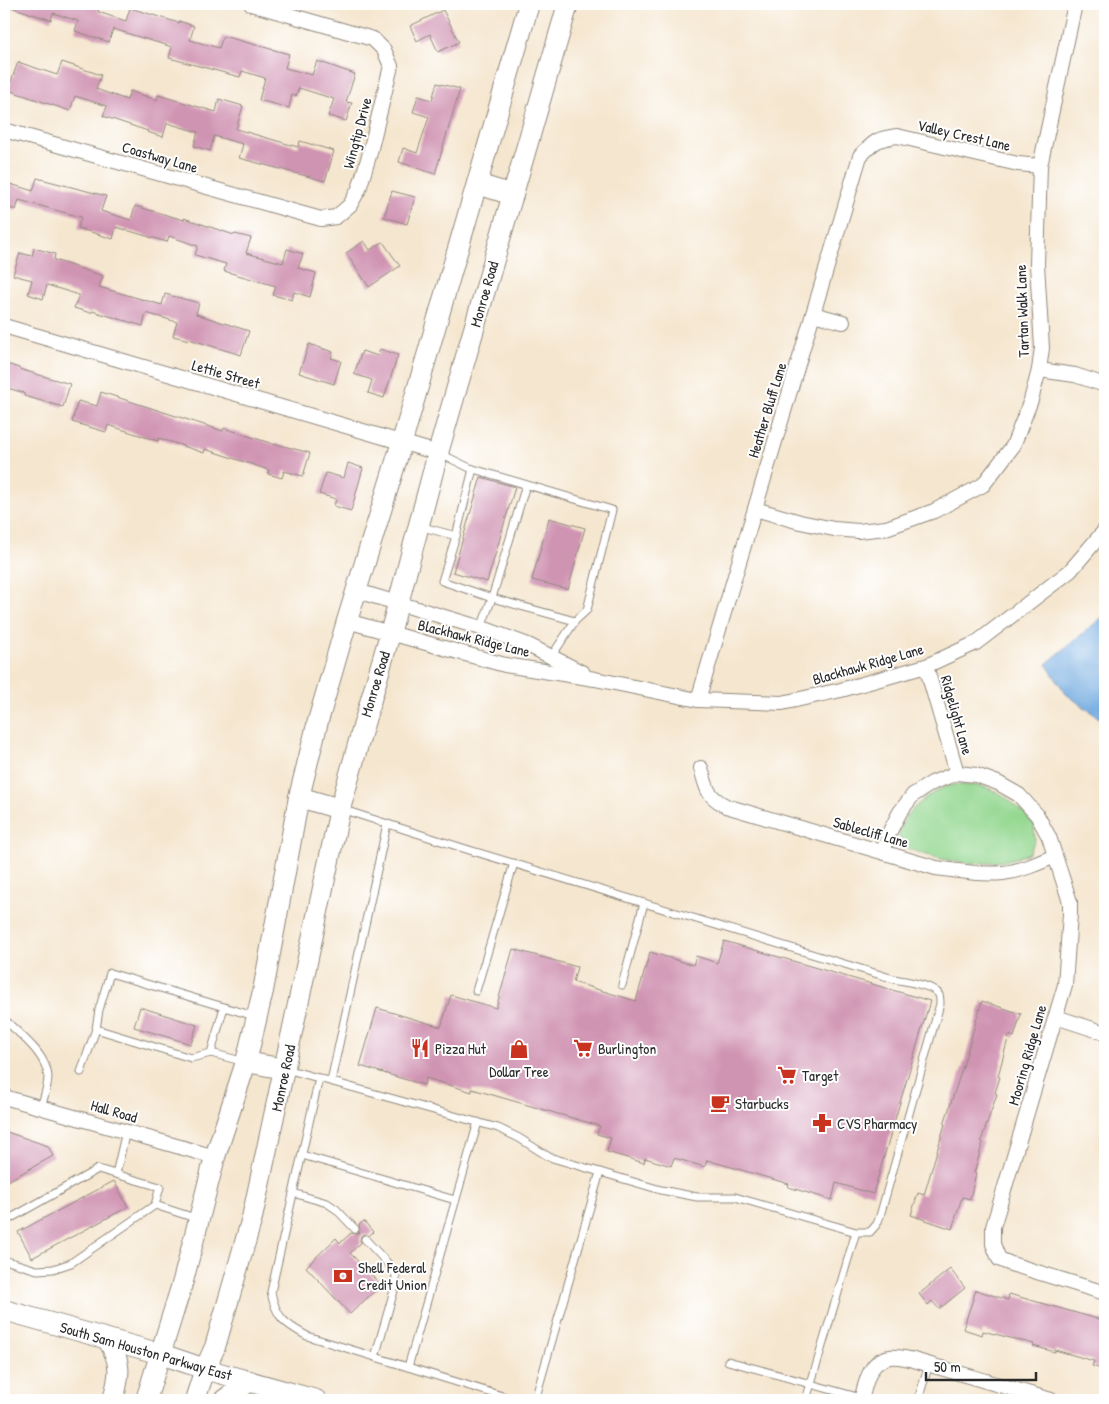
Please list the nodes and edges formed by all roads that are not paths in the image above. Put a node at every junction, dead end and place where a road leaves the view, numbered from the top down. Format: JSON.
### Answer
{"nodes":[{"id":1,"x":251,"y":4,"type":"edge"},
{"id":2,"x":529,"y":4,"type":"edge"},
{"id":3,"x":568,"y":4,"type":"edge"},
{"id":4,"x":1075,"y":4,"type":"edge"},
{"id":5,"x":4,"y":130,"type":"edge"},
{"id":6,"x":880,"y":138,"type":"joint"},
{"id":7,"x":1040,"y":166,"type":"junction"},
{"id":8,"x":477,"y":184,"type":"junction"},
{"id":9,"x":513,"y":195,"type":"junction"},
{"id":10,"x":308,"y":215,"type":"joint"},
{"id":11,"x":813,"y":314,"type":"junction"},
{"id":12,"x":843,"y":322,"type":"dead end"},
{"id":13,"x":4,"y":326,"type":"edge"},
{"id":14,"x":1039,"y":370,"type":"junction"},
{"id":15,"x":1105,"y":385,"type":"edge"},
{"id":16,"x":402,"y":442,"type":"junction"},
{"id":17,"x":438,"y":453,"type":"junction"},
{"id":18,"x":473,"y":469,"type":"junction"},
{"id":19,"x":526,"y":485,"type":"junction"},
{"id":20,"x":754,"y":509,"type":"junction"},
{"id":21,"x":419,"y":526,"type":"junction"},
{"id":22,"x":1105,"y":530,"type":"edge"},
{"id":23,"x":456,"y":536,"type":"junction"},
{"id":24,"x":356,"y":591,"type":"junction"},
{"id":25,"x":492,"y":598,"type":"junction"},
{"id":26,"x":398,"y":603,"type":"junction"},
{"id":27,"x":347,"y":621,"type":"junction"},
{"id":28,"x":575,"y":621,"type":"junction"},
{"id":29,"x":481,"y":628,"type":"junction"},
{"id":30,"x":390,"y":634,"type":"junction"},
{"id":31,"x":551,"y":657,"type":"junction"},
{"id":32,"x":926,"y":666,"type":"junction"},
{"id":33,"x":595,"y":679,"type":"junction"},
{"id":34,"x":698,"y":700,"type":"junction"},
{"id":35,"x":701,"y":768,"type":"dead end"},
{"id":36,"x":957,"y":773,"type":"junction"},
{"id":37,"x":299,"y":797,"type":"junction"},
{"id":38,"x":340,"y":809,"type":"junction"},
{"id":39,"x":388,"y":824,"type":"junction"},
{"id":40,"x":883,"y":852,"type":"junction"},
{"id":41,"x":1055,"y":856,"type":"junction"},
{"id":42,"x":514,"y":863,"type":"junction"},
{"id":43,"x":644,"y":903,"type":"junction"},
{"id":44,"x":622,"y":984,"type":"dead end"},
{"id":45,"x":476,"y":991,"type":"dead end"},
{"id":46,"x":224,"y":1007,"type":"junction"},
{"id":47,"x":257,"y":1016,"type":"junction"},
{"id":48,"x":1056,"y":1017,"type":"junction"},
{"id":49,"x":4,"y":1019,"type":"edge"},
{"id":50,"x":96,"y":1029,"type":"junction"},
{"id":51,"x":1105,"y":1033,"type":"edge"},
{"id":52,"x":211,"y":1053,"type":"junction"},
{"id":53,"x":246,"y":1062,"type":"junction"},
{"id":54,"x":285,"y":1069,"type":"junction"},
{"id":55,"x":81,"y":1072,"type":"dead end"},
{"id":56,"x":319,"y":1078,"type":"junction"},
{"id":57,"x":331,"y":1081,"type":"junction"},
{"id":58,"x":4,"y":1097,"type":"edge"},
{"id":59,"x":41,"y":1107,"type":"junction"},
{"id":60,"x":478,"y":1122,"type":"junction"},
{"id":61,"x":126,"y":1131,"type":"junction"},
{"id":62,"x":302,"y":1155,"type":"junction"},
{"id":63,"x":216,"y":1157,"type":"junction"},
{"id":64,"x":600,"y":1172,"type":"junction"},
{"id":65,"x":116,"y":1174,"type":"junction"},
{"id":66,"x":293,"y":1193,"type":"junction"},
{"id":67,"x":456,"y":1200,"type":"junction"},
{"id":68,"x":155,"y":1205,"type":"junction"},
{"id":69,"x":199,"y":1219,"type":"junction"},
{"id":70,"x":4,"y":1222,"type":"edge"},
{"id":71,"x":355,"y":1229,"type":"dead end"},
{"id":72,"x":856,"y":1232,"type":"junction"},
{"id":73,"x":365,"y":1239,"type":"dead end"},
{"id":74,"x":4,"y":1260,"type":"edge"},
{"id":75,"x":1105,"y":1293,"type":"edge"},
{"id":76,"x":4,"y":1310,"type":"edge"},
{"id":77,"x":108,"y":1340,"type":"junction"},
{"id":78,"x":161,"y":1354,"type":"junction"},
{"id":79,"x":375,"y":1357,"type":"junction"},
{"id":80,"x":728,"y":1361,"type":"dead end"},
{"id":81,"x":928,"y":1364,"type":"junction"},
{"id":82,"x":408,"y":1367,"type":"junction"},
{"id":83,"x":205,"y":1369,"type":"junction"},
{"id":84,"x":250,"y":1381,"type":"junction"},
{"id":85,"x":811,"y":1384,"type":"junction"},
{"id":86,"x":861,"y":1399,"type":"edge"},
{"id":87,"x":113,"y":1400,"type":"edge"},
{"id":88,"x":146,"y":1400,"type":"edge"},
{"id":89,"x":195,"y":1400,"type":"edge"},
{"id":90,"x":224,"y":1400,"type":"edge"},
{"id":91,"x":316,"y":1400,"type":"edge"},
{"id":92,"x":515,"y":1400,"type":"edge"},
{"id":93,"x":535,"y":1400,"type":"edge"},
{"id":94,"x":806,"y":1400,"type":"edge"},
{"id":95,"x":918,"y":1400,"type":"edge"},
{"id":96,"x":1051,"y":1400,"type":"edge"}],
"edges":[{"from":1,"to":10,"type":"street","name":"Wingtip Drive"},
{"from":2,"to":8,"type":"main road"},
{"from":3,"to":9,"type":"main road","name":"Monroe Road"},
{"from":4,"to":7,"type":"street","name":"Tartan Walk Lane"},
{"from":5,"to":10,"type":"street","name":"Coastway Lane"},
{"from":6,"to":7,"type":"street","name":"Valley Crest Lane"},
{"from":6,"to":11,"type":"street","name":"Heather Bluff Lane"},
{"from":7,"to":14,"type":"street","name":"Tartan Walk Lane"},
{"from":8,"to":9,"type":"main road"},
{"from":8,"to":16,"type":"main road"},
{"from":9,"to":17,"type":"main road","name":"Monroe Road"},
{"from":11,"to":12,"type":"street"},
{"from":11,"to":20,"type":"street","name":"Heather Bluff Lane"},
{"from":13,"to":16,"type":"street","name":"Lettie Street"},
{"from":14,"to":15,"type":"street"},
{"from":14,"to":20,"type":"street","name":"Tartan Walk Lane"},
{"from":16,"to":17,"type":"street","name":"Lettie Street"},
{"from":16,"to":24,"type":"main road"},
{"from":17,"to":18,"type":"lane"},
{"from":17,"to":21,"type":"main road","name":"Monroe Road"},
{"from":18,"to":19,"type":"lane"},
{"from":18,"to":23,"type":"lane"},
{"from":19,"to":25,"type":"lane"},
{"from":19,"to":28,"type":"lane"},
{"from":20,"to":34,"type":"street","name":"Heather Bluff Lane"},
{"from":21,"to":23,"type":"lane"},
{"from":21,"to":26,"type":"main road","name":"Monroe Road"},
{"from":22,"to":32,"type":"street","name":"Blackhawk Ridge Lane"},
{"from":23,"to":25,"type":"lane"},
{"from":24,"to":26,"type":"street","name":"Blackhawk Ridge Lane"},
{"from":24,"to":27,"type":"main road"},
{"from":25,"to":28,"type":"lane"},
{"from":25,"to":29,"type":"lane"},
{"from":26,"to":29,"type":"street","name":"Blackhawk Ridge Lane"},
{"from":26,"to":30,"type":"main road","name":"Monroe Road"},
{"from":27,"to":30,"type":"street","name":"Blackhawk Ridge Lane"},
{"from":27,"to":37,"type":"main road"},
{"from":28,"to":31,"type":"lane"},
{"from":29,"to":31,"type":"street","name":"Blackhawk Ridge Lane"},
{"from":30,"to":33,"type":"street","name":"Blackhawk Ridge Lane"},
{"from":30,"to":38,"type":"main road","name":"Monroe Road"},
{"from":31,"to":33,"type":"street","name":"Blackhawk Ridge Lane"},
{"from":32,"to":34,"type":"street","name":"Blackhawk Ridge Lane"},
{"from":32,"to":36,"type":"street","name":"Ridgelight Lane"},
{"from":33,"to":34,"type":"street","name":"Blackhawk Ridge Lane"},
{"from":35,"to":40,"type":"street","name":"Sablecliff Lane"},
{"from":36,"to":40,"type":"street"},
{"from":36,"to":41,"type":"street","name":"Mooring Ridge Lane"},
{"from":37,"to":38,"type":"main road"},
{"from":37,"to":47,"type":"main road"},
{"from":38,"to":39,"type":"lane"},
{"from":38,"to":54,"type":"main road","name":"Monroe Road"},
{"from":39,"to":42,"type":"lane"},
{"from":39,"to":57,"type":"lane"},
{"from":40,"to":41,"type":"street","name":"Sablecliff Lane"},
{"from":41,"to":48,"type":"street","name":"Mooring Ridge Lane"},
{"from":42,"to":43,"type":"lane"},
{"from":42,"to":45,"type":"lane"},
{"from":43,"to":44,"type":"lane"},
{"from":43,"to":72,"type":"lane"},
{"from":46,"to":47,"type":"lane"},
{"from":46,"to":50,"type":"lane"},
{"from":46,"to":52,"type":"lane"},
{"from":47,"to":53,"type":"main road"},
{"from":48,"to":51,"type":"street"},
{"from":48,"to":75,"type":"street","name":"Mooring Ridge Lane"},
{"from":49,"to":59,"type":"lane"},
{"from":50,"to":52,"type":"lane"},
{"from":50,"to":55,"type":"lane"},
{"from":52,"to":53,"type":"lane"},
{"from":53,"to":54,"type":"main road"},
{"from":53,"to":63,"type":"main road"},
{"from":54,"to":56,"type":"lane"},
{"from":54,"to":83,"type":"main road","name":"Monroe Road"},
{"from":56,"to":57,"type":"lane"},
{"from":56,"to":62,"type":"lane"},
{"from":57,"to":60,"type":"lane"},
{"from":58,"to":59,"type":"street","name":"Hall Road"},
{"from":59,"to":61,"type":"street","name":"Hall Road"},
{"from":60,"to":64,"type":"lane"},
{"from":60,"to":67,"type":"lane"},
{"from":61,"to":63,"type":"street","name":"Hall Road"},
{"from":61,"to":65,"type":"lane"},
{"from":62,"to":66,"type":"lane"},
{"from":62,"to":67,"type":"lane"},
{"from":63,"to":69,"type":"main road"},
{"from":64,"to":72,"type":"lane"},
{"from":64,"to":93,"type":"lane"},
{"from":65,"to":68,"type":"lane"},
{"from":65,"to":70,"type":"lane"},
{"from":66,"to":71,"type":"lane"},
{"from":66,"to":79,"type":"lane"},
{"from":67,"to":82,"type":"lane"},
{"from":68,"to":69,"type":"lane"},
{"from":68,"to":74,"type":"lane"},
{"from":69,"to":78,"type":"main road"},
{"from":72,"to":85,"type":"lane"},
{"from":73,"to":79,"type":"lane"},
{"from":76,"to":77,"type":"main road","name":"South Sam Houston Parkway East"},
{"from":77,"to":78,"type":"main road","name":"South Sam Houston Parkway East"},
{"from":77,"to":87,"type":"main road"},
{"from":78,"to":83,"type":"main road","name":"South Sam Houston Parkway East"},
{"from":78,"to":88,"type":"main road"},
{"from":79,"to":82,"type":"lane"},
{"from":80,"to":85,"type":"lane"},
{"from":81,"to":86,"type":"street"},
{"from":81,"to":95,"type":"lane"},
{"from":81,"to":96,"type":"street"},
{"from":82,"to":92,"type":"lane"},
{"from":83,"to":84,"type":"main road","name":"South Sam Houston Parkway East"},
{"from":83,"to":89,"type":"main road","name":"Monroe Road"},
{"from":84,"to":90,"type":"main road"},
{"from":84,"to":91,"type":"main road","name":"South Sam Houston Parkway East"},
{"from":85,"to":86,"type":"lane"},
{"from":85,"to":94,"type":"lane"}]}
